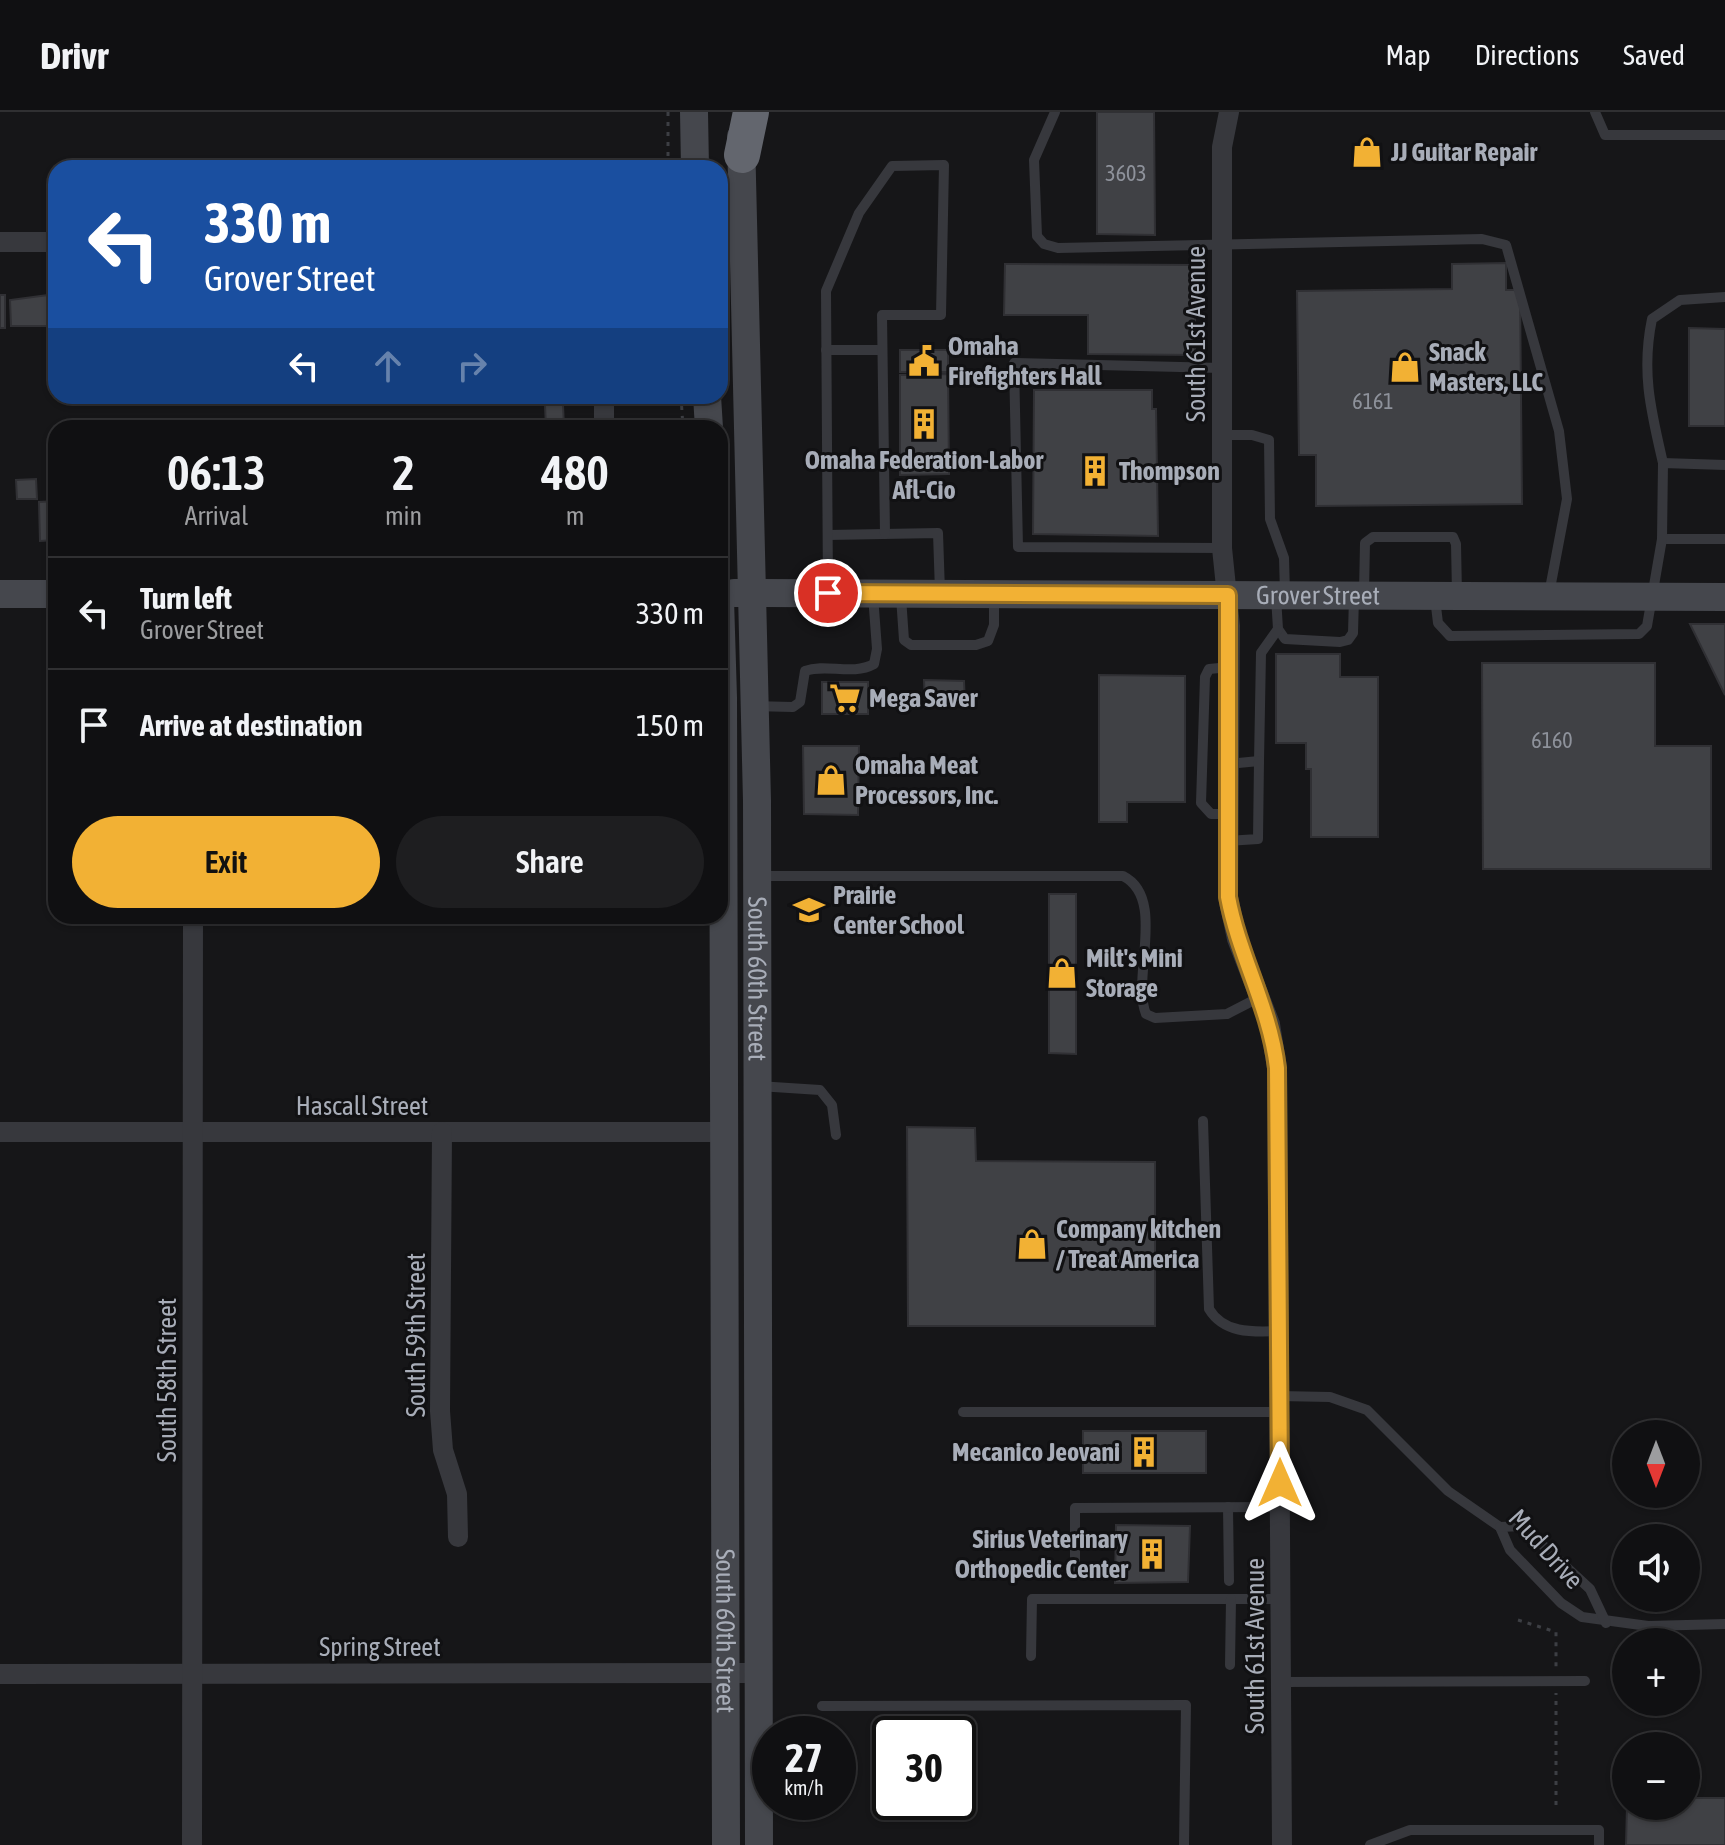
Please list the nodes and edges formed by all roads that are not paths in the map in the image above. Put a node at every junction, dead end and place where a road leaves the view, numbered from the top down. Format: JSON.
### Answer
{"nodes":[{"id":1,"x":694,"y":112,"type":"edge"},
{"id":2,"x":740,"y":112,"type":"edge"},
{"id":3,"x":751,"y":112,"type":"edge"},
{"id":4,"x":1055,"y":112,"type":"edge"},
{"id":5,"x":1228,"y":112,"type":"edge"},
{"id":6,"x":1595,"y":112,"type":"edge"},
{"id":7,"x":1725,"y":135,"type":"edge"},
{"id":8,"x":742,"y":155,"type":"junction"},
{"id":9,"x":695,"y":160,"type":"edge"},
{"id":10,"x":0,"y":242,"type":"edge"},
{"id":11,"x":48,"y":242,"type":"edge"},
{"id":12,"x":1222,"y":245,"type":"junction"},
{"id":13,"x":1725,"y":297,"type":"edge"},
{"id":14,"x":826,"y":350,"type":"junction"},
{"id":15,"x":882,"y":350,"type":"junction"},
{"id":16,"x":1222,"y":368,"type":"junction"},
{"id":17,"x":1222,"y":435,"type":"junction"},
{"id":18,"x":1663,"y":463,"type":"junction"},
{"id":19,"x":1725,"y":465,"type":"edge"},
{"id":20,"x":885,"y":534,"type":"junction"},
{"id":21,"x":828,"y":535,"type":"junction"},
{"id":22,"x":1662,"y":539,"type":"junction"},
{"id":23,"x":1725,"y":539,"type":"edge"},
{"id":24,"x":1222,"y":548,"type":"junction"},
{"id":25,"x":752,"y":593,"type":"junction"},
{"id":26,"x":828,"y":593,"type":"junction"},
{"id":27,"x":0,"y":594,"type":"edge"},
{"id":28,"x":48,"y":594,"type":"edge"},
{"id":29,"x":887,"y":594,"type":"junction"},
{"id":30,"x":940,"y":594,"type":"junction"},
{"id":31,"x":994,"y":594,"type":"junction"},
{"id":32,"x":728,"y":595,"type":"edge"},
{"id":33,"x":1228,"y":595,"type":"junction"},
{"id":34,"x":1281,"y":595,"type":"junction"},
{"id":35,"x":1359,"y":595,"type":"junction"},
{"id":36,"x":1446,"y":596,"type":"junction"},
{"id":37,"x":1549,"y":596,"type":"junction"},
{"id":38,"x":1650,"y":596,"type":"junction"},
{"id":39,"x":1725,"y":597,"type":"edge"},
{"id":40,"x":1278,"y":629,"type":"junction"},
{"id":41,"x":1230,"y":667,"type":"junction"},
{"id":42,"x":756,"y":706,"type":"junction"},
{"id":43,"x":1259,"y":761,"type":"junction"},
{"id":44,"x":1228,"y":764,"type":"junction"},
{"id":45,"x":1228,"y":814,"type":"junction"},
{"id":46,"x":1227,"y":841,"type":"junction"},
{"id":47,"x":757,"y":876,"type":"junction"},
{"id":48,"x":193,"y":924,"type":"edge"},
{"id":49,"x":724,"y":925,"type":"joint"},
{"id":50,"x":1260,"y":997,"type":"junction"},
{"id":51,"x":757,"y":1086,"type":"junction"},
{"id":52,"x":1203,"y":1121,"type":"dead end"},
{"id":53,"x":0,"y":1132,"type":"edge"},
{"id":54,"x":194,"y":1132,"type":"junction"},
{"id":55,"x":442,"y":1132,"type":"junction"},
{"id":56,"x":725,"y":1132,"type":"junction"},
{"id":57,"x":836,"y":1135,"type":"dead end"},
{"id":58,"x":1279,"y":1331,"type":"junction"},
{"id":59,"x":1279,"y":1404,"type":"junction"},
{"id":60,"x":963,"y":1412,"type":"dead end"},
{"id":61,"x":1228,"y":1507,"type":"junction"},
{"id":62,"x":1280,"y":1507,"type":"junction"},
{"id":63,"x":1500,"y":1527,"type":"junction"},
{"id":64,"x":458,"y":1537,"type":"dead end"},
{"id":65,"x":1075,"y":1575,"type":"dead end"},
{"id":66,"x":1229,"y":1581,"type":"dead end"},
{"id":67,"x":1231,"y":1599,"type":"junction"},
{"id":68,"x":1280,"y":1599,"type":"junction"},
{"id":69,"x":1606,"y":1623,"type":"junction"},
{"id":70,"x":1725,"y":1624,"type":"edge"},
{"id":71,"x":1031,"y":1656,"type":"dead end"},
{"id":72,"x":1230,"y":1665,"type":"dead end"},
{"id":73,"x":726,"y":1673,"type":"junction"},
{"id":74,"x":760,"y":1673,"type":"junction"},
{"id":75,"x":0,"y":1674,"type":"edge"},
{"id":76,"x":191,"y":1674,"type":"junction"},
{"id":77,"x":1585,"y":1681,"type":"dead end"},
{"id":78,"x":1281,"y":1682,"type":"junction"},
{"id":79,"x":822,"y":1706,"type":"dead end"},
{"id":80,"x":192,"y":1845,"type":"edge"},
{"id":81,"x":726,"y":1845,"type":"edge"},
{"id":82,"x":759,"y":1845,"type":"edge"},
{"id":83,"x":1184,"y":1845,"type":"edge"},
{"id":84,"x":1282,"y":1845,"type":"edge"},
{"id":85,"x":1370,"y":1845,"type":"edge"},
{"id":86,"x":1599,"y":1845,"type":"edge"}],
"edges":[{"from":1,"to":9,"type":"main road"},
{"from":2,"to":8,"type":"main road","name":"South 60th Street"},
{"from":3,"to":8,"type":"highway"},
{"from":4,"to":12,"type":"lane"},
{"from":5,"to":12,"type":"street","name":"South 61st Avenue"},
{"from":6,"to":7,"type":"lane"},
{"from":8,"to":25,"type":"main road","name":"South 60th Street"},
{"from":10,"to":11,"type":"street"},
{"from":12,"to":16,"type":"street","name":"South 61st Avenue"},
{"from":12,"to":37,"type":"lane"},
{"from":13,"to":18,"type":"lane"},
{"from":14,"to":15,"type":"lane"},
{"from":14,"to":15,"type":"lane"},
{"from":14,"to":21,"type":"lane"},
{"from":15,"to":20,"type":"lane"},
{"from":16,"to":17,"type":"street","name":"South 61st Avenue"},
{"from":16,"to":24,"type":"lane"},
{"from":17,"to":24,"type":"street","name":"South 61st Avenue"},
{"from":17,"to":34,"type":"lane"},
{"from":18,"to":19,"type":"lane"},
{"from":18,"to":22,"type":"lane"},
{"from":20,"to":21,"type":"lane"},
{"from":20,"to":30,"type":"lane"},
{"from":21,"to":26,"type":"lane"},
{"from":22,"to":23,"type":"lane"},
{"from":22,"to":38,"type":"lane"},
{"from":24,"to":33,"type":"street","name":"South 61st Avenue"},
{"from":25,"to":26,"type":"main road","name":"Grover Street"},
{"from":25,"to":32,"type":"main road","name":"Grover Street"},
{"from":25,"to":42,"type":"main road","name":"South 60th Street"},
{"from":26,"to":29,"type":"main road","name":"Grover Street"},
{"from":27,"to":28,"type":"main road"},
{"from":29,"to":30,"type":"main road","name":"Grover Street"},
{"from":29,"to":31,"type":"lane"},
{"from":29,"to":42,"type":"lane"},
{"from":30,"to":31,"type":"main road","name":"Grover Street"},
{"from":31,"to":33,"type":"main road","name":"Grover Street"},
{"from":33,"to":34,"type":"main road","name":"Grover Street"},
{"from":33,"to":41,"type":"street","name":"South 61st Avenue"},
{"from":34,"to":35,"type":"main road","name":"Grover Street"},
{"from":34,"to":40,"type":"lane"},
{"from":35,"to":36,"type":"main road","name":"Grover Street"},
{"from":35,"to":36,"type":"lane"},
{"from":35,"to":40,"type":"lane"},
{"from":36,"to":37,"type":"main road","name":"Grover Street"},
{"from":36,"to":38,"type":"lane"},
{"from":37,"to":38,"type":"main road","name":"Grover Street"},
{"from":38,"to":39,"type":"main road","name":"Grover Street"},
{"from":40,"to":43,"type":"lane"},
{"from":41,"to":44,"type":"street","name":"South 61st Avenue"},
{"from":41,"to":45,"type":"lane"},
{"from":42,"to":47,"type":"main road","name":"South 60th Street"},
{"from":43,"to":44,"type":"lane"},
{"from":43,"to":46,"type":"lane"},
{"from":44,"to":45,"type":"street","name":"South 61st Avenue"},
{"from":45,"to":46,"type":"street","name":"South 61st Avenue"},
{"from":46,"to":50,"type":"street","name":"South 61st Avenue"},
{"from":47,"to":50,"type":"lane"},
{"from":47,"to":51,"type":"main road","name":"South 60th Street"},
{"from":48,"to":54,"type":"street","name":"South 58th Street"},
{"from":49,"to":51,"type":"main road"},
{"from":49,"to":56,"type":"main road","name":"South 60th Street"},
{"from":50,"to":58,"type":"street","name":"South 61st Avenue"},
{"from":51,"to":57,"type":"lane"},
{"from":51,"to":74,"type":"main road","name":"South 60th Street"},
{"from":52,"to":58,"type":"lane"},
{"from":53,"to":54,"type":"street","name":"Hascall Street"},
{"from":54,"to":55,"type":"street","name":"Hascall Street"},
{"from":54,"to":76,"type":"street","name":"South 58th Street"},
{"from":55,"to":56,"type":"street","name":"Hascall Street"},
{"from":55,"to":64,"type":"street","name":"South 59th Street"},
{"from":56,"to":73,"type":"main road","name":"South 60th Street"},
{"from":58,"to":59,"type":"street","name":"South 61st Avenue"},
{"from":59,"to":60,"type":"lane","name":"Mud Drive"},
{"from":59,"to":62,"type":"street","name":"South 61st Avenue"},
{"from":59,"to":63,"type":"lane","name":"Mud Drive"},
{"from":61,"to":62,"type":"lane"},
{"from":61,"to":65,"type":"lane"},
{"from":61,"to":66,"type":"lane"},
{"from":62,"to":68,"type":"street","name":"South 61st Avenue"},
{"from":63,"to":69,"type":"lane","name":"Mud Drive"},
{"from":63,"to":69,"type":"lane"},
{"from":67,"to":68,"type":"lane"},
{"from":67,"to":71,"type":"lane"},
{"from":67,"to":72,"type":"lane"},
{"from":68,"to":78,"type":"street","name":"South 61st Avenue"},
{"from":69,"to":70,"type":"lane","name":"Mud Drive"},
{"from":73,"to":74,"type":"street","name":"Spring Street"},
{"from":73,"to":76,"type":"street","name":"Spring Street"},
{"from":73,"to":81,"type":"main road","name":"South 60th Street"},
{"from":74,"to":82,"type":"main road","name":"South 60th Street"},
{"from":75,"to":76,"type":"street","name":"Spring Street"},
{"from":76,"to":80,"type":"street","name":"South 58th Street"},
{"from":77,"to":78,"type":"lane"},
{"from":78,"to":84,"type":"street","name":"South 61st Avenue"},
{"from":79,"to":83,"type":"lane"},
{"from":85,"to":86,"type":"lane"}]}
